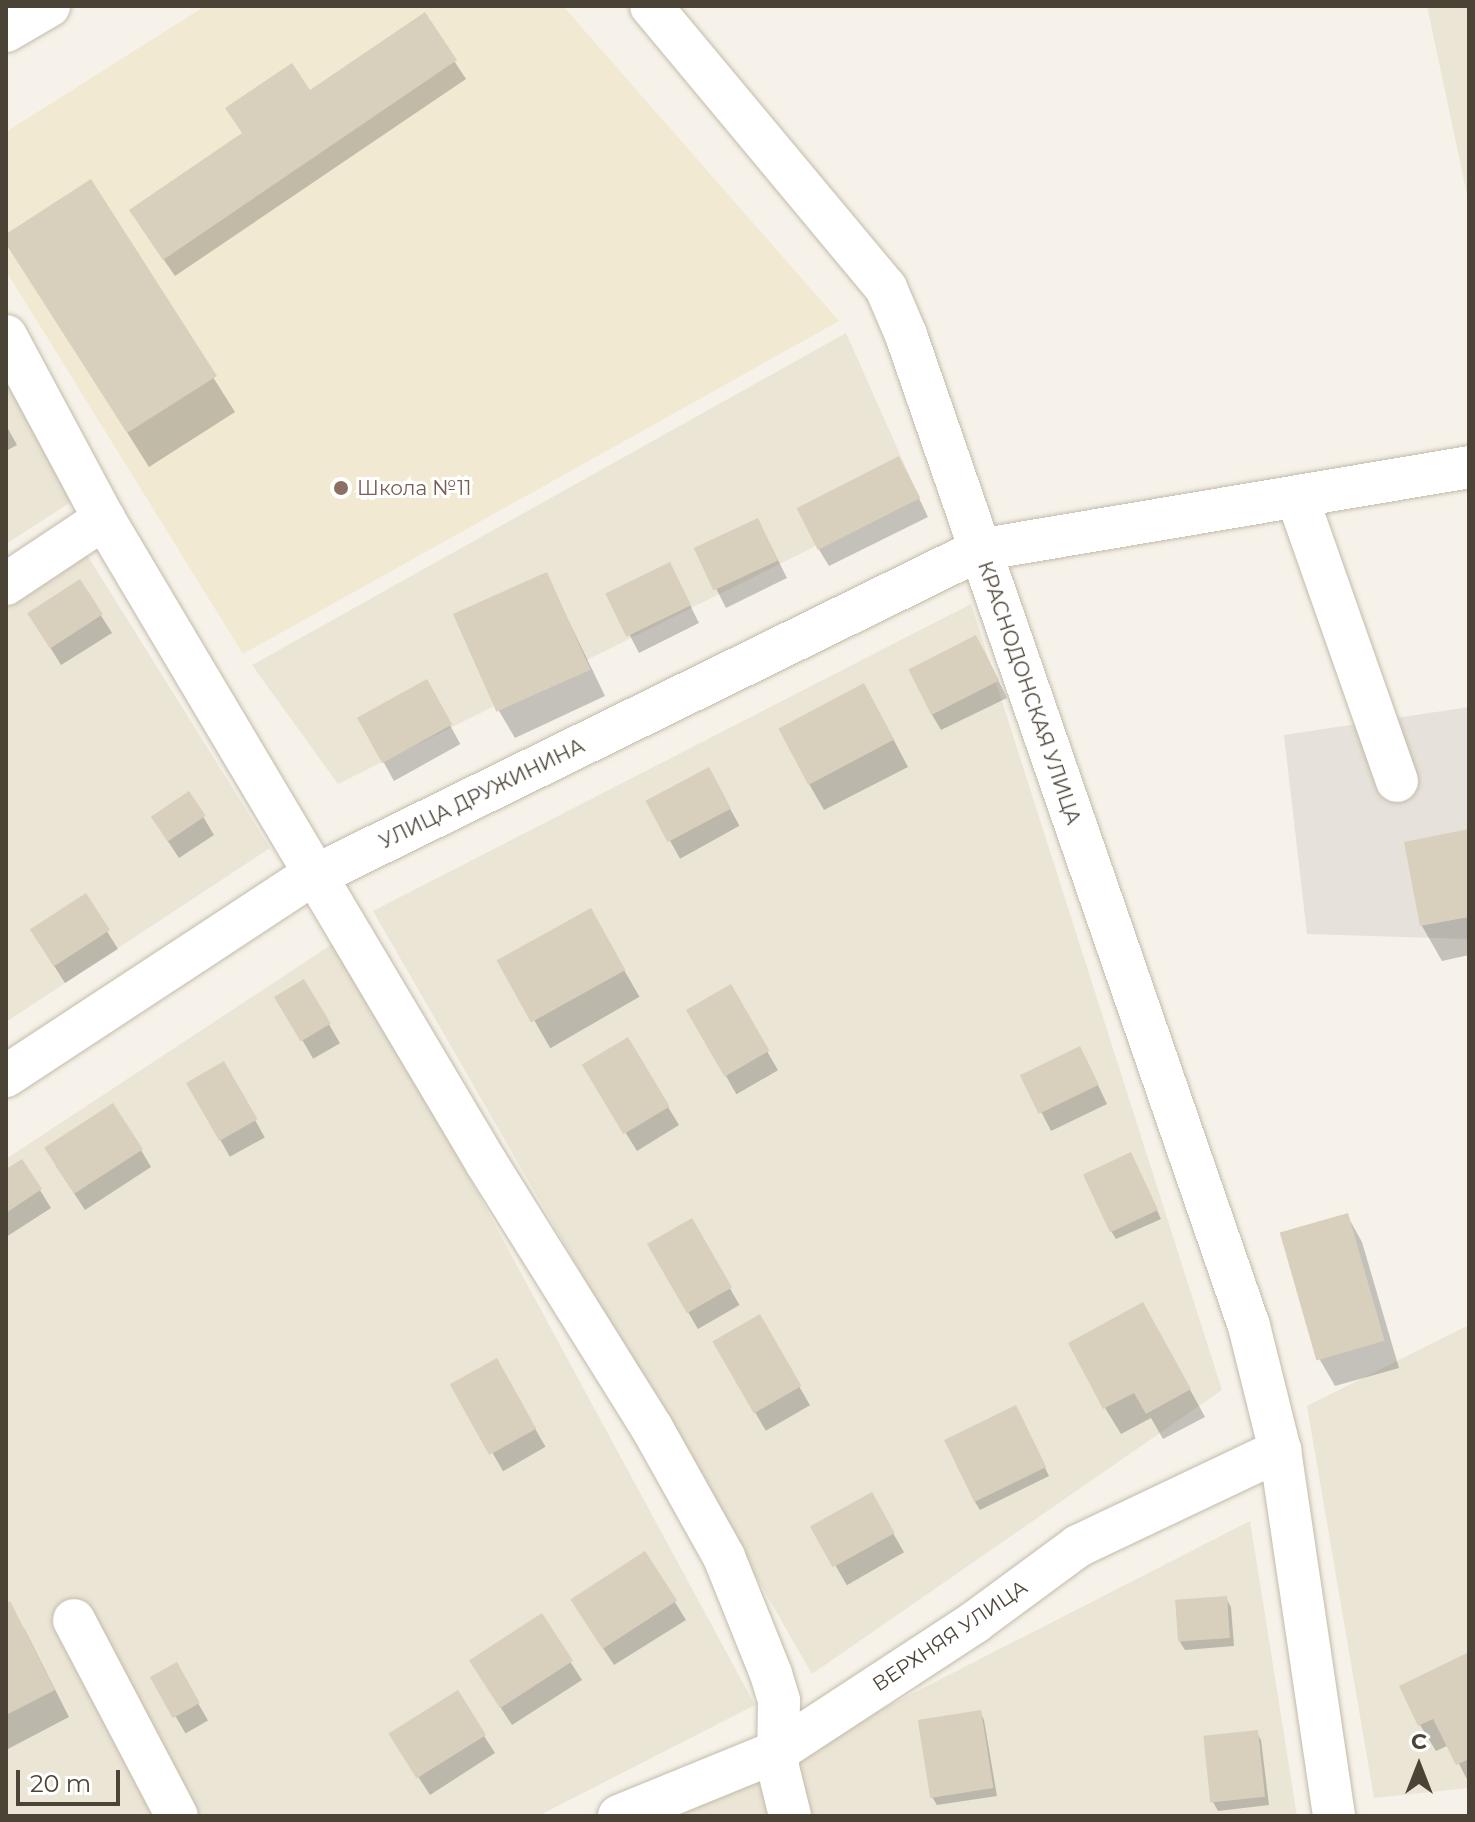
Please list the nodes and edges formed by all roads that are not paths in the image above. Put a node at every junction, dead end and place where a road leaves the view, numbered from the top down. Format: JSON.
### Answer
{"nodes":[{"id":1,"x":49,"y":6,"type":"edge"},
{"id":2,"x":651,"y":6,"type":"edge"},
{"id":3,"x":6,"y":31,"type":"edge"},
{"id":4,"x":6,"y":336,"type":"edge"},
{"id":5,"x":1469,"y":467,"type":"edge"},
{"id":6,"x":1297,"y":497,"type":"junction"},
{"id":7,"x":104,"y":519,"type":"junction"},
{"id":8,"x":979,"y":550,"type":"junction"},
{"id":9,"x":6,"y":584,"type":"edge"},
{"id":10,"x":1397,"y":781,"type":"dead end"},
{"id":11,"x":315,"y":876,"type":"junction"},
{"id":12,"x":6,"y":1076,"type":"edge"},
{"id":13,"x":1280,"y":1450,"type":"junction"},
{"id":14,"x":74,"y":1620,"type":"dead end"},
{"id":15,"x":778,"y":1751,"type":"junction"},
{"id":16,"x":177,"y":1816,"type":"edge"},
{"id":17,"x":619,"y":1816,"type":"edge"},
{"id":18,"x":790,"y":1816,"type":"edge"},
{"id":19,"x":1334,"y":1816,"type":"edge"}],
"edges":[{"from":1,"to":3,"type":"street"},
{"from":2,"to":8,"type":"street","name":"КРАСНОДОНСКАЯ УЛИЦА"},
{"from":4,"to":7,"type":"street"},
{"from":5,"to":6,"type":"street","name":"УЛИЦА ДРУЖИНИНА"},
{"from":6,"to":8,"type":"street","name":"УЛИЦА ДРУЖИНИНА"},
{"from":6,"to":10,"type":"street"},
{"from":7,"to":9,"type":"street"},
{"from":7,"to":11,"type":"street"},
{"from":8,"to":11,"type":"street","name":"УЛИЦА ДРУЖИНИНА"},
{"from":8,"to":13,"type":"street","name":"КРАСНОДОНСКАЯ УЛИЦА"},
{"from":11,"to":12,"type":"street","name":"УЛИЦА ДРУЖИНИНА"},
{"from":11,"to":15,"type":"street"},
{"from":13,"to":15,"type":"street","name":"ВЕРХНЯЯ УЛИЦА"},
{"from":13,"to":19,"type":"street","name":"КРАСНОДОНСКАЯ УЛИЦА"},
{"from":14,"to":16,"type":"street"},
{"from":15,"to":17,"type":"street","name":"ВЕРХНЯЯ УЛИЦА"},
{"from":15,"to":18,"type":"street"}]}
